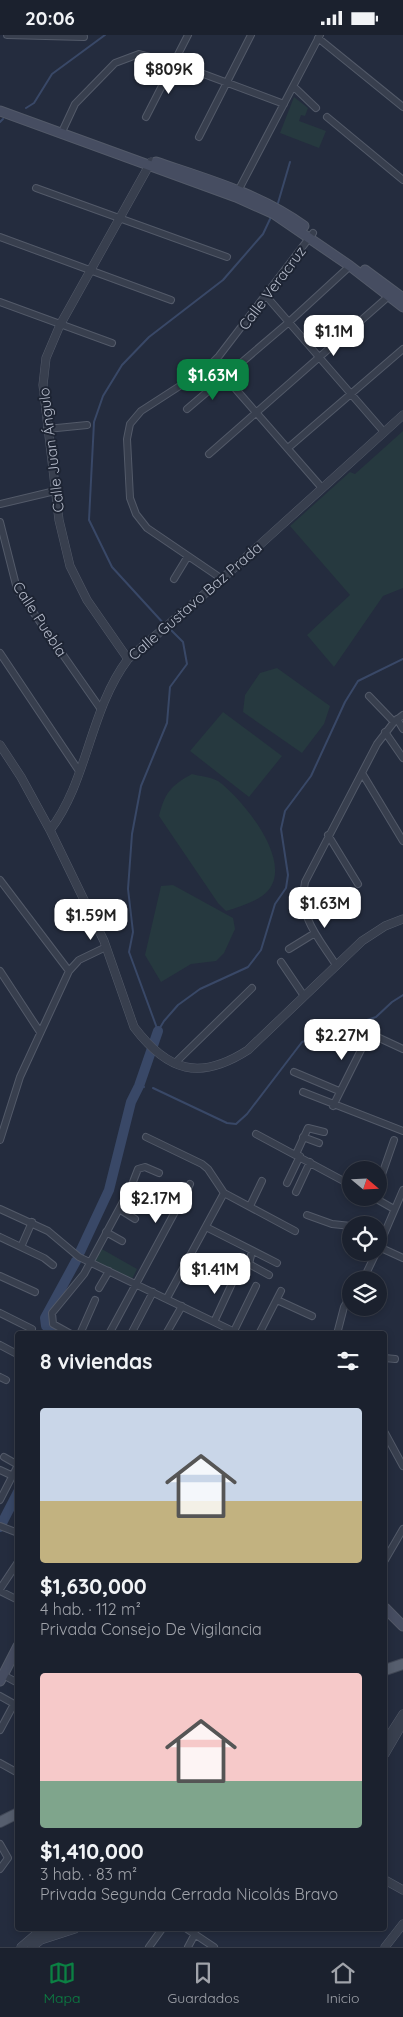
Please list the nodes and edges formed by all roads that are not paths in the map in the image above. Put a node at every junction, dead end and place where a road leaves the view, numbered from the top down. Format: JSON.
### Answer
{"nodes":[{"id":1,"x":7,"y":35,"type":"edge"},
{"id":2,"x":188,"y":35,"type":"edge"},
{"id":3,"x":251,"y":35,"type":"edge"},
{"id":4,"x":84,"y":37,"type":"dead end"},
{"id":5,"x":319,"y":37,"type":"edge"},
{"id":6,"x":174,"y":63,"type":"junction"},
{"id":7,"x":226,"y":81,"type":"junction"},
{"id":8,"x":294,"y":87,"type":"junction"},
{"id":9,"x":284,"y":104,"type":"junction"},
{"id":10,"x":0,"y":105,"type":"edge"},
{"id":11,"x":316,"y":107,"type":"dead end"},
{"id":12,"x":403,"y":107,"type":"edge"},
{"id":13,"x":0,"y":111,"type":"edge"},
{"id":14,"x":146,"y":117,"type":"dead end"},
{"id":15,"x":327,"y":117,"type":"dead end"},
{"id":16,"x":62,"y":131,"type":"junction"},
{"id":17,"x":198,"y":137,"type":"dead end"},
{"id":18,"x":151,"y":163,"type":"junction"},
{"id":19,"x":403,"y":180,"type":"edge"},
{"id":20,"x":36,"y":188,"type":"dead end"},
{"id":21,"x":237,"y":194,"type":"junction"},
{"id":22,"x":120,"y":218,"type":"junction"},
{"id":23,"x":312,"y":235,"type":"junction"},
{"id":24,"x":0,"y":237,"type":"edge"},
{"id":25,"x":227,"y":257,"type":"dead end"},
{"id":26,"x":350,"y":265,"type":"junction"},
{"id":27,"x":91,"y":271,"type":"junction"},
{"id":28,"x":390,"y":295,"type":"junction"},
{"id":29,"x":267,"y":297,"type":"junction"},
{"id":30,"x":403,"y":298,"type":"edge"},
{"id":31,"x":171,"y":300,"type":"dead end"},
{"id":32,"x":1,"y":305,"type":"edge"},
{"id":33,"x":403,"y":307,"type":"edge"},
{"id":34,"x":289,"y":322,"type":"junction"},
{"id":35,"x":60,"y":325,"type":"junction"},
{"id":36,"x":112,"y":343,"type":"dead end"},
{"id":37,"x":403,"y":349,"type":"edge"},
{"id":38,"x":320,"y":357,"type":"junction"},
{"id":39,"x":213,"y":363,"type":"junction"},
{"id":40,"x":225,"y":376,"type":"junction"},
{"id":41,"x":350,"y":393,"type":"junction"},
{"id":42,"x":187,"y":409,"type":"dead end"},
{"id":43,"x":256,"y":412,"type":"junction"},
{"id":44,"x":403,"y":415,"type":"edge"},
{"id":45,"x":87,"y":425,"type":"dead end"},
{"id":46,"x":47,"y":429,"type":"junction"},
{"id":47,"x":384,"y":432,"type":"junction"},
{"id":48,"x":288,"y":448,"type":"junction"},
{"id":49,"x":209,"y":454,"type":"dead end"},
{"id":50,"x":322,"y":488,"type":"junction"},
{"id":51,"x":55,"y":491,"type":"junction"},
{"id":52,"x":0,"y":504,"type":"edge"},
{"id":53,"x":0,"y":522,"type":"edge"},
{"id":54,"x":188,"y":556,"type":"junction"},
{"id":55,"x":174,"y":579,"type":"dead end"},
{"id":56,"x":222,"y":579,"type":"junction"},
{"id":57,"x":0,"y":653,"type":"edge"},
{"id":58,"x":128,"y":659,"type":"junction"},
{"id":59,"x":369,"y":696,"type":"dead end"},
{"id":60,"x":100,"y":708,"type":"junction"},
{"id":61,"x":398,"y":719,"type":"edge"},
{"id":62,"x":403,"y":729,"type":"edge"},
{"id":63,"x":385,"y":732,"type":"junction"},
{"id":64,"x":0,"y":745,"type":"edge"},
{"id":65,"x":402,"y":758,"type":"edge"},
{"id":66,"x":79,"y":771,"type":"junction"},
{"id":67,"x":362,"y":773,"type":"junction"},
{"id":68,"x":50,"y":830,"type":"junction"},
{"id":69,"x":328,"y":835,"type":"junction"},
{"id":70,"x":403,"y":841,"type":"edge"},
{"id":71,"x":0,"y":880,"type":"edge"},
{"id":72,"x":358,"y":884,"type":"dead end"},
{"id":73,"x":403,"y":919,"type":"edge"},
{"id":74,"x":315,"y":933,"type":"junction"},
{"id":75,"x":106,"y":947,"type":"junction"},
{"id":76,"x":289,"y":949,"type":"dead end"},
{"id":77,"x":281,"y":962,"type":"dead end"},
{"id":78,"x":336,"y":965,"type":"junction"},
{"id":79,"x":0,"y":971,"type":"edge"},
{"id":80,"x":69,"y":971,"type":"junction"},
{"id":81,"x":252,"y":988,"type":"dead end"},
{"id":82,"x":304,"y":996,"type":"junction"},
{"id":83,"x":40,"y":1032,"type":"junction"},
{"id":84,"x":403,"y":1049,"type":"edge"},
{"id":85,"x":174,"y":1063,"type":"junction"},
{"id":86,"x":294,"y":1073,"type":"dead end"},
{"id":87,"x":339,"y":1091,"type":"junction"},
{"id":88,"x":303,"y":1093,"type":"dead end"},
{"id":89,"x":333,"y":1105,"type":"junction"},
{"id":90,"x":3,"y":1121,"type":"edge"},
{"id":91,"x":403,"y":1131,"type":"edge"},
{"id":92,"x":324,"y":1132,"type":"dead end"},
{"id":93,"x":256,"y":1134,"type":"dead end"},
{"id":94,"x":146,"y":1137,"type":"dead end"},
{"id":95,"x":304,"y":1137,"type":"junction"},
{"id":96,"x":0,"y":1140,"type":"edge"},
{"id":97,"x":394,"y":1140,"type":"dead end"},
{"id":98,"x":319,"y":1143,"type":"dead end"},
{"id":99,"x":298,"y":1155,"type":"junction"},
{"id":100,"x":387,"y":1161,"type":"edge"},
{"id":101,"x":310,"y":1162,"type":"junction"},
{"id":102,"x":159,"y":1173,"type":"dead end"},
{"id":103,"x":342,"y":1180,"type":"edge"},
{"id":104,"x":262,"y":1181,"type":"dead end"},
{"id":105,"x":288,"y":1183,"type":"dead end"},
{"id":106,"x":190,"y":1185,"type":"dead end"},
{"id":107,"x":132,"y":1187,"type":"junction"},
{"id":108,"x":403,"y":1190,"type":"edge"},
{"id":109,"x":296,"y":1192,"type":"dead end"},
{"id":110,"x":224,"y":1193,"type":"junction"},
{"id":111,"x":148,"y":1195,"type":"dead end"},
{"id":112,"x":250,"y":1206,"type":"junction"},
{"id":113,"x":388,"y":1206,"type":"edge"},
{"id":114,"x":0,"y":1209,"type":"edge"},
{"id":115,"x":119,"y":1209,"type":"junction"},
{"id":116,"x":394,"y":1209,"type":"junction"},
{"id":117,"x":307,"y":1215,"type":"dead end"},
{"id":118,"x":135,"y":1219,"type":"dead end"},
{"id":119,"x":32,"y":1222,"type":"junction"},
{"id":120,"x":387,"y":1224,"type":"edge"},
{"id":121,"x":342,"y":1225,"type":"edge"},
{"id":122,"x":206,"y":1227,"type":"junction"},
{"id":123,"x":295,"y":1231,"type":"dead end"},
{"id":124,"x":106,"y":1232,"type":"junction"},
{"id":125,"x":0,"y":1237,"type":"edge"},
{"id":126,"x":122,"y":1241,"type":"dead end"},
{"id":127,"x":21,"y":1247,"type":"junction"},
{"id":128,"x":252,"y":1251,"type":"junction"},
{"id":129,"x":387,"y":1251,"type":"edge"},
{"id":130,"x":403,"y":1258,"type":"edge"},
{"id":131,"x":90,"y":1262,"type":"junction"},
{"id":132,"x":277,"y":1263,"type":"dead end"},
{"id":133,"x":53,"y":1265,"type":"dead end"},
{"id":134,"x":108,"y":1271,"type":"junction"},
{"id":135,"x":270,"y":1275,"type":"dead end"},
{"id":136,"x":0,"y":1276,"type":"edge"},
{"id":137,"x":235,"y":1277,"type":"dead end"},
{"id":138,"x":135,"y":1283,"type":"junction"},
{"id":139,"x":256,"y":1286,"type":"dead end"},
{"id":140,"x":99,"y":1288,"type":"dead end"},
{"id":141,"x":281,"y":1291,"type":"dead end"},
{"id":142,"x":35,"y":1292,"type":"dead end"},
{"id":143,"x":153,"y":1292,"type":"junction"},
{"id":144,"x":167,"y":1298,"type":"junction"},
{"id":145,"x":96,"y":1299,"type":"dead end"},
{"id":146,"x":277,"y":1300,"type":"junction"},
{"id":147,"x":182,"y":1306,"type":"junction"},
{"id":148,"x":0,"y":1313,"type":"edge"},
{"id":149,"x":342,"y":1315,"type":"edge"},
{"id":150,"x":312,"y":1316,"type":"dead end"},
{"id":151,"x":214,"y":1322,"type":"junction"},
{"id":152,"x":222,"y":1326,"type":"junction"},
{"id":153,"x":32,"y":1329,"type":"dead end"},
{"id":154,"x":66,"y":1331,"type":"edge"},
{"id":155,"x":81,"y":1331,"type":"edge"},
{"id":156,"x":111,"y":1331,"type":"edge"},
{"id":157,"x":133,"y":1331,"type":"edge"},
{"id":158,"x":168,"y":1331,"type":"edge"},
{"id":159,"x":220,"y":1331,"type":"edge"},
{"id":160,"x":232,"y":1331,"type":"edge"},
{"id":161,"x":237,"y":1331,"type":"edge"},
{"id":162,"x":261,"y":1331,"type":"edge"},
{"id":163,"x":338,"y":1331,"type":"edge"},
{"id":164,"x":0,"y":1345,"type":"edge"},
{"id":165,"x":15,"y":1353,"type":"dead end"},
{"id":166,"x":387,"y":1358,"type":"edge"},
{"id":167,"x":395,"y":1359,"type":"dead end"},
{"id":168,"x":387,"y":1437,"type":"edge"},
{"id":169,"x":4,"y":1457,"type":"dead end"},
{"id":170,"x":15,"y":1463,"type":"edge"},
{"id":171,"x":403,"y":1466,"type":"edge"},
{"id":172,"x":0,"y":1470,"type":"edge"},
{"id":173,"x":15,"y":1472,"type":"edge"},
{"id":174,"x":13,"y":1476,"type":"junction"},
{"id":175,"x":0,"y":1499,"type":"edge"},
{"id":176,"x":2,"y":1527,"type":"edge"},
{"id":177,"x":403,"y":1529,"type":"edge"},
{"id":178,"x":15,"y":1532,"type":"edge"},
{"id":179,"x":387,"y":1557,"type":"edge"},
{"id":180,"x":15,"y":1566,"type":"edge"},
{"id":181,"x":0,"y":1590,"type":"edge"},
{"id":182,"x":15,"y":1598,"type":"edge"},
{"id":183,"x":387,"y":1610,"type":"edge"},
{"id":184,"x":403,"y":1625,"type":"edge"},
{"id":185,"x":15,"y":1652,"type":"edge"},
{"id":186,"x":403,"y":1664,"type":"edge"},
{"id":187,"x":387,"y":1669,"type":"edge"},
{"id":188,"x":2,"y":1678,"type":"edge"},
{"id":189,"x":15,"y":1682,"type":"edge"},
{"id":190,"x":0,"y":1696,"type":"edge"},
{"id":191,"x":15,"y":1704,"type":"edge"},
{"id":192,"x":15,"y":1707,"type":"edge"},
{"id":193,"x":403,"y":1714,"type":"edge"},
{"id":194,"x":403,"y":1723,"type":"edge"},
{"id":195,"x":0,"y":1730,"type":"edge"},
{"id":196,"x":387,"y":1739,"type":"edge"},
{"id":197,"x":387,"y":1751,"type":"edge"},
{"id":198,"x":0,"y":1763,"type":"edge"},
{"id":199,"x":15,"y":1771,"type":"edge"},
{"id":200,"x":15,"y":1814,"type":"edge"},
{"id":201,"x":0,"y":1822,"type":"edge"},
{"id":202,"x":0,"y":1844,"type":"edge"},
{"id":203,"x":0,"y":1869,"type":"edge"},
{"id":204,"x":387,"y":1881,"type":"edge"},
{"id":205,"x":403,"y":1890,"type":"edge"},
{"id":206,"x":403,"y":1924,"type":"edge"},
{"id":207,"x":48,"y":1931,"type":"edge"},
{"id":208,"x":69,"y":1931,"type":"edge"},
{"id":209,"x":161,"y":1931,"type":"edge"},
{"id":210,"x":190,"y":1931,"type":"edge"},
{"id":211,"x":195,"y":1934,"type":"junction"},
{"id":212,"x":21,"y":1947,"type":"edge"},
{"id":213,"x":32,"y":1947,"type":"edge"},
{"id":214,"x":149,"y":1947,"type":"edge"},
{"id":215,"x":188,"y":1947,"type":"edge"},
{"id":216,"x":214,"y":1947,"type":"edge"},
{"id":217,"x":385,"y":1947,"type":"edge"}],
"edges":[{"from":1,"to":4,"type":"street"},
{"from":2,"to":6,"type":"street"},
{"from":3,"to":7,"type":"street"},
{"from":5,"to":8,"type":"street"},
{"from":5,"to":12,"type":"street"},
{"from":6,"to":7,"type":"street"},
{"from":6,"to":14,"type":"street"},
{"from":6,"to":16,"type":"street"},
{"from":7,"to":9,"type":"street"},
{"from":7,"to":17,"type":"street"},
{"from":8,"to":9,"type":"street"},
{"from":8,"to":11,"type":"street"},
{"from":9,"to":21,"type":"street"},
{"from":10,"to":16,"type":"main road"},
{"from":13,"to":16,"type":"main road"},
{"from":15,"to":19,"type":"street"},
{"from":16,"to":18,"type":"main road"},
{"from":18,"to":21,"type":"main road"},
{"from":18,"to":22,"type":"street","name":"Calle Juan Ángulo"},
{"from":20,"to":22,"type":"street"},
{"from":21,"to":23,"type":"main road"},
{"from":22,"to":25,"type":"street"},
{"from":22,"to":27,"type":"street","name":"Calle Juan Ángulo"},
{"from":23,"to":26,"type":"main road"},
{"from":23,"to":29,"type":"street","name":"Calle Veracruz"},
{"from":23,"to":30,"type":"main road"},
{"from":24,"to":27,"type":"street"},
{"from":26,"to":28,"type":"main road"},
{"from":26,"to":34,"type":"street"},
{"from":27,"to":31,"type":"street"},
{"from":27,"to":35,"type":"street","name":"Calle Juan Ángulo"},
{"from":28,"to":33,"type":"main road"},
{"from":28,"to":38,"type":"street"},
{"from":29,"to":34,"type":"street"},
{"from":29,"to":39,"type":"street","name":"Calle Veracruz"},
{"from":32,"to":35,"type":"street"},
{"from":34,"to":38,"type":"street"},
{"from":34,"to":40,"type":"street"},
{"from":35,"to":36,"type":"street"},
{"from":35,"to":46,"type":"street","name":"Calle Juan Ángulo"},
{"from":37,"to":41,"type":"street"},
{"from":38,"to":41,"type":"street"},
{"from":38,"to":43,"type":"street"},
{"from":39,"to":40,"type":"street"},
{"from":39,"to":54,"type":"street","name":"Calle Veracruz"},
{"from":40,"to":42,"type":"street"},
{"from":40,"to":43,"type":"street"},
{"from":41,"to":47,"type":"street"},
{"from":41,"to":48,"type":"street"},
{"from":43,"to":48,"type":"street"},
{"from":43,"to":49,"type":"street"},
{"from":44,"to":47,"type":"street","name":"Calle Gustavo Baz Prada"},
{"from":45,"to":46,"type":"street"},
{"from":46,"to":51,"type":"street","name":"Calle Juan Ángulo"},
{"from":47,"to":50,"type":"street","name":"Calle Gustavo Baz Prada"},
{"from":48,"to":50,"type":"street"},
{"from":50,"to":56,"type":"street","name":"Calle Gustavo Baz Prada"},
{"from":51,"to":52,"type":"street"},
{"from":51,"to":58,"type":"street","name":"Calle Juan Ángulo"},
{"from":53,"to":60,"type":"street","name":"Calle Puebla"},
{"from":54,"to":55,"type":"street"},
{"from":54,"to":56,"type":"street","name":"Calle Veracruz"},
{"from":56,"to":58,"type":"street","name":"Calle Gustavo Baz Prada"},
{"from":57,"to":66,"type":"street"},
{"from":58,"to":60,"type":"street","name":"Calle Gustavo Baz Prada"},
{"from":59,"to":61,"type":"street"},
{"from":60,"to":66,"type":"street","name":"Calle Gustavo Baz Prada"},
{"from":61,"to":62,"type":"street"},
{"from":61,"to":63,"type":"street"},
{"from":63,"to":65,"type":"street"},
{"from":63,"to":67,"type":"street"},
{"from":64,"to":68,"type":"street"},
{"from":66,"to":68,"type":"street","name":"Calle Gustavo Baz Prada"},
{"from":67,"to":69,"type":"street"},
{"from":67,"to":70,"type":"street"},
{"from":68,"to":75,"type":"street"},
{"from":69,"to":72,"type":"street"},
{"from":69,"to":74,"type":"street"},
{"from":71,"to":80,"type":"street"},
{"from":73,"to":78,"type":"street"},
{"from":74,"to":76,"type":"street"},
{"from":74,"to":78,"type":"street"},
{"from":75,"to":80,"type":"street"},
{"from":75,"to":85,"type":"street"},
{"from":77,"to":82,"type":"street"},
{"from":78,"to":82,"type":"street"},
{"from":79,"to":83,"type":"street"},
{"from":80,"to":83,"type":"street"},
{"from":81,"to":85,"type":"street"},
{"from":82,"to":85,"type":"street"},
{"from":83,"to":90,"type":"street"},
{"from":84,"to":87,"type":"street"},
{"from":86,"to":87,"type":"street"},
{"from":87,"to":89,"type":"street"},
{"from":88,"to":89,"type":"street"},
{"from":89,"to":91,"type":"street"},
{"from":90,"to":96,"type":"street"},
{"from":92,"to":95,"type":"street"},
{"from":93,"to":99,"type":"street"},
{"from":94,"to":110,"type":"street"},
{"from":95,"to":98,"type":"street"},
{"from":95,"to":99,"type":"street"},
{"from":97,"to":100,"type":"street"},
{"from":99,"to":101,"type":"street"},
{"from":99,"to":105,"type":"street"},
{"from":101,"to":103,"type":"street"},
{"from":101,"to":109,"type":"street"},
{"from":102,"to":107,"type":"street"},
{"from":104,"to":112,"type":"street"},
{"from":106,"to":138,"type":"street"},
{"from":107,"to":111,"type":"street"},
{"from":107,"to":115,"type":"street"},
{"from":108,"to":116,"type":"street"},
{"from":110,"to":112,"type":"street"},
{"from":110,"to":122,"type":"street"},
{"from":112,"to":123,"type":"street"},
{"from":113,"to":116,"type":"street"},
{"from":114,"to":119,"type":"street"},
{"from":115,"to":118,"type":"street"},
{"from":115,"to":124,"type":"street"},
{"from":116,"to":120,"type":"street"},
{"from":117,"to":121,"type":"street"},
{"from":119,"to":127,"type":"street"},
{"from":119,"to":131,"type":"street"},
{"from":122,"to":128,"type":"street"},
{"from":122,"to":144,"type":"street"},
{"from":124,"to":126,"type":"street"},
{"from":124,"to":131,"type":"street"},
{"from":125,"to":127,"type":"street"},
{"from":127,"to":133,"type":"street"},
{"from":128,"to":132,"type":"street"},
{"from":128,"to":135,"type":"street"},
{"from":129,"to":130,"type":"street"},
{"from":131,"to":134,"type":"street"},
{"from":131,"to":154,"type":"street"},
{"from":134,"to":138,"type":"street"},
{"from":134,"to":140,"type":"street"},
{"from":136,"to":142,"type":"street"},
{"from":137,"to":151,"type":"street"},
{"from":138,"to":143,"type":"street"},
{"from":138,"to":156,"type":"street"},
{"from":139,"to":161,"type":"street"},
{"from":141,"to":146,"type":"street"},
{"from":143,"to":144,"type":"street"},
{"from":143,"to":157,"type":"street"},
{"from":144,"to":147,"type":"street"},
{"from":145,"to":155,"type":"street"},
{"from":146,"to":150,"type":"street"},
{"from":146,"to":162,"type":"street"},
{"from":147,"to":151,"type":"street"},
{"from":147,"to":158,"type":"street"},
{"from":148,"to":153,"type":"street"},
{"from":149,"to":163,"type":"street"},
{"from":151,"to":152,"type":"street"},
{"from":152,"to":159,"type":"street"},
{"from":152,"to":160,"type":"street"},
{"from":164,"to":165,"type":"street"},
{"from":166,"to":167,"type":"street"},
{"from":168,"to":171,"type":"street"},
{"from":169,"to":170,"type":"street"},
{"from":172,"to":174,"type":"street"},
{"from":173,"to":174,"type":"street"},
{"from":174,"to":175,"type":"street"},
{"from":176,"to":178,"type":"street"},
{"from":177,"to":179,"type":"street"},
{"from":180,"to":181,"type":"street"},
{"from":181,"to":182,"type":"street"},
{"from":183,"to":184,"type":"main road"},
{"from":185,"to":188,"type":"main road"},
{"from":186,"to":187,"type":"main road"},
{"from":188,"to":189,"type":"street"},
{"from":190,"to":191,"type":"street"},
{"from":192,"to":195,"type":"street"},
{"from":193,"to":196,"type":"street"},
{"from":194,"to":197,"type":"street"},
{"from":198,"to":199,"type":"street"},
{"from":200,"to":201,"type":"main road"},
{"from":202,"to":203,"type":"street"},
{"from":204,"to":205,"type":"street"},
{"from":206,"to":217,"type":"street"},
{"from":207,"to":212,"type":"street"},
{"from":208,"to":213,"type":"street"},
{"from":209,"to":214,"type":"street"},
{"from":210,"to":211,"type":"street"},
{"from":211,"to":215,"type":"street"},
{"from":211,"to":216,"type":"street"}]}
